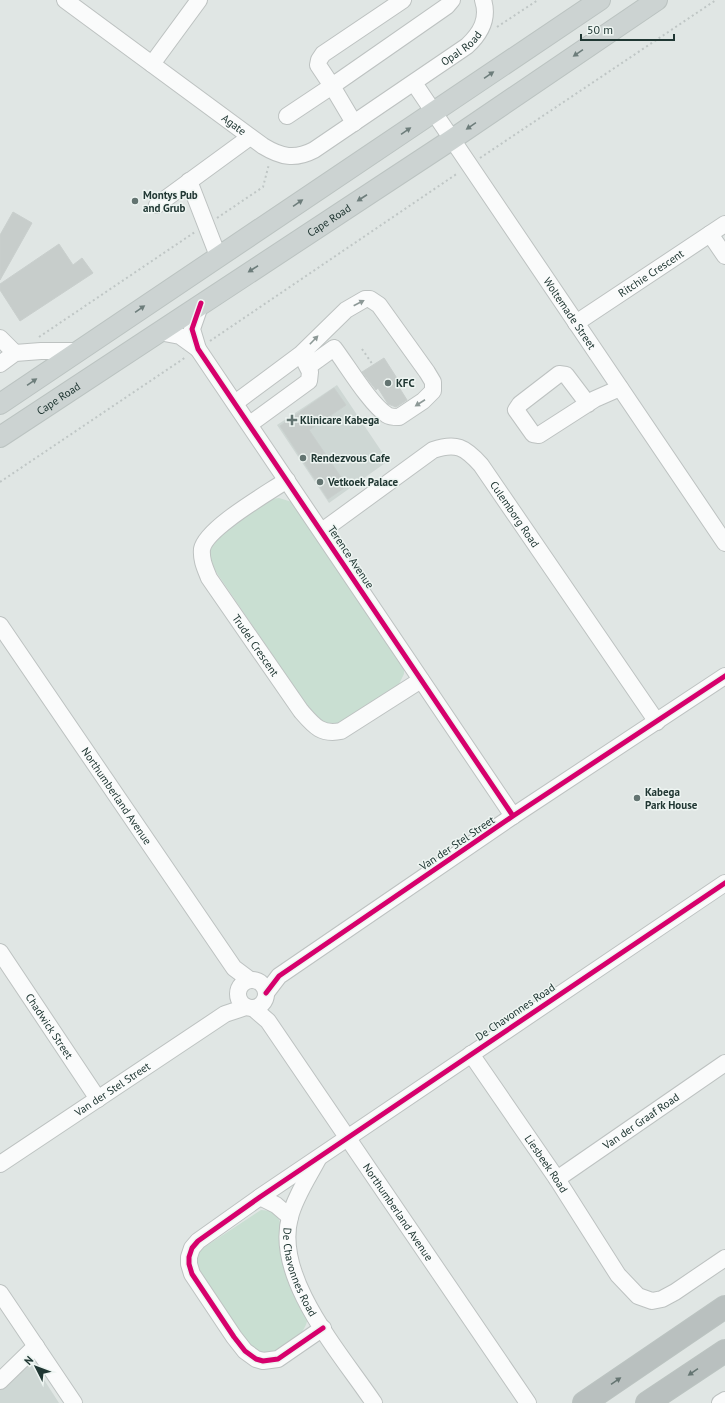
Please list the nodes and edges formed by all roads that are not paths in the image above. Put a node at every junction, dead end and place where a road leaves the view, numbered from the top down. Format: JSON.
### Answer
{"nodes":[{"id":1,"x":65,"y":0,"type":"edge"},
{"id":2,"x":199,"y":0,"type":"edge"},
{"id":3,"x":403,"y":0,"type":"edge"},
{"id":4,"x":452,"y":0,"type":"edge"},
{"id":5,"x":483,"y":0,"type":"edge"},
{"id":6,"x":600,"y":0,"type":"edge"},
{"id":7,"x":657,"y":0,"type":"edge"},
{"id":8,"x":152,"y":64,"type":"junction"},
{"id":9,"x":414,"y":83,"type":"junction"},
{"id":10,"x":332,"y":86,"type":"junction"},
{"id":11,"x":433,"y":112,"type":"junction"},
{"id":12,"x":287,"y":116,"type":"dead end"},
{"id":13,"x":354,"y":124,"type":"junction"},
{"id":14,"x":250,"y":137,"type":"junction"},
{"id":15,"x":451,"y":140,"type":"junction"},
{"id":16,"x":189,"y":181,"type":"junction"},
{"id":17,"x":157,"y":205,"type":"dead end"},
{"id":18,"x":725,"y":224,"type":"edge"},
{"id":19,"x":710,"y":234,"type":"junction"},
{"id":20,"x":218,"y":256,"type":"junction"},
{"id":21,"x":725,"y":256,"type":"edge"},
{"id":22,"x":201,"y":303,"type":"junction"},
{"id":23,"x":576,"y":323,"type":"junction"},
{"id":24,"x":159,"y":332,"type":"junction"},
{"id":25,"x":0,"y":338,"type":"edge"},
{"id":26,"x":198,"y":349,"type":"junction"},
{"id":27,"x":79,"y":352,"type":"junction"},
{"id":28,"x":15,"y":353,"type":"junction"},
{"id":29,"x":305,"y":360,"type":"junction"},
{"id":30,"x":0,"y":364,"type":"edge"},
{"id":31,"x":620,"y":388,"type":"junction"},
{"id":32,"x":235,"y":403,"type":"junction"},
{"id":33,"x":0,"y":404,"type":"edge"},
{"id":34,"x":588,"y":404,"type":"dead end"},
{"id":35,"x":250,"y":424,"type":"junction"},
{"id":36,"x":0,"y":437,"type":"edge"},
{"id":37,"x":287,"y":480,"type":"junction"},
{"id":38,"x":322,"y":531,"type":"junction"},
{"id":39,"x":725,"y":543,"type":"edge"},
{"id":40,"x":0,"y":625,"type":"edge"},
{"id":41,"x":725,"y":676,"type":"edge"},
{"id":42,"x":421,"y":680,"type":"junction"},
{"id":43,"x":657,"y":722,"type":"junction"},
{"id":44,"x":513,"y":816,"type":"junction"},
{"id":45,"x":725,"y":883,"type":"edge"},
{"id":46,"x":0,"y":952,"type":"edge"},
{"id":47,"x":252,"y":995,"type":"junction"},
{"id":48,"x":471,"y":1054,"type":"junction"},
{"id":49,"x":725,"y":1063,"type":"edge"},
{"id":50,"x":98,"y":1100,"type":"junction"},
{"id":51,"x":347,"y":1137,"type":"junction"},
{"id":52,"x":318,"y":1158,"type":"junction"},
{"id":53,"x":0,"y":1164,"type":"edge"},
{"id":54,"x":557,"y":1179,"type":"junction"},
{"id":55,"x":260,"y":1197,"type":"junction"},
{"id":56,"x":290,"y":1217,"type":"junction"},
{"id":57,"x":725,"y":1258,"type":"edge"},
{"id":58,"x":0,"y":1293,"type":"edge"},
{"id":59,"x":725,"y":1307,"type":"edge"},
{"id":60,"x":323,"y":1328,"type":"junction"},
{"id":61,"x":36,"y":1346,"type":"junction"},
{"id":62,"x":725,"y":1351,"type":"edge"},
{"id":63,"x":0,"y":1381,"type":"edge"},
{"id":64,"x":725,"y":1400,"type":"edge"},
{"id":65,"x":74,"y":1403,"type":"edge"},
{"id":66,"x":374,"y":1403,"type":"edge"},
{"id":67,"x":528,"y":1403,"type":"edge"},
{"id":68,"x":584,"y":1403,"type":"edge"},
{"id":69,"x":647,"y":1403,"type":"edge"},
{"id":70,"x":720,"y":1403,"type":"edge"}],
"edges":[{"from":1,"to":8,"type":"street","name":"Agate"},
{"from":2,"to":8,"type":"street"},
{"from":3,"to":10,"type":"street"},
{"from":4,"to":10,"type":"street"},
{"from":5,"to":9,"type":"street","name":"Opal Road"},
{"from":11,"to":6,"type":"main road","one_way":true},
{"from":7,"to":15,"type":"main road","name":"Cape Road","one_way":true},
{"from":8,"to":14,"type":"street","name":"Agate"},
{"from":9,"to":11,"type":"street","name":"Woltemade Street"},
{"from":9,"to":13,"type":"street","name":"Agate"},
{"from":10,"to":12,"type":"street"},
{"from":10,"to":13,"type":"street"},
{"from":11,"to":15,"type":"street","name":"Woltemade Street"},
{"from":20,"to":11,"type":"main road","one_way":true},
{"from":13,"to":14,"type":"street","name":"Agate"},
{"from":14,"to":16,"type":"street"},
{"from":15,"to":22,"type":"main road","name":"Cape Road","one_way":true},
{"from":15,"to":23,"type":"street","name":"Woltemade Street"},
{"from":16,"to":17,"type":"street"},
{"from":16,"to":20,"type":"street"},
{"from":18,"to":19,"type":"street","name":"Ritchie Crescent"},
{"from":19,"to":21,"type":"street"},
{"from":19,"to":23,"type":"street","name":"Ritchie Crescent"},
{"from":27,"to":20,"type":"main road","one_way":true},
{"from":22,"to":24,"type":"main road","name":"Cape Road"},
{"from":22,"to":26,"type":"street","name":"Terence Avenue"},
{"from":23,"to":31,"type":"street","name":"Woltemade Street"},
{"from":24,"to":26,"type":"street","name":"Terence Avenue"},
{"from":24,"to":36,"type":"main road","name":"Cape Road"},
{"from":25,"to":28,"type":"street"},
{"from":26,"to":32,"type":"street","name":"Terence Avenue"},
{"from":27,"to":28,"type":"street"},
{"from":33,"to":27,"type":"main road","one_way":true},
{"from":28,"to":30,"type":"street"},
{"from":29,"to":29,"type":"street","one_way":true},
{"from":29,"to":32,"type":"street"},
{"from":29,"to":35,"type":"street"},
{"from":31,"to":34,"type":"street"},
{"from":31,"to":39,"type":"street","name":"Woltemade Street"},
{"from":32,"to":35,"type":"street","name":"Terence Avenue"},
{"from":35,"to":37,"type":"street","name":"Terence Avenue"},
{"from":37,"to":38,"type":"street","name":"Terence Avenue"},
{"from":37,"to":42,"type":"street","name":"Trudel Crescent"},
{"from":38,"to":42,"type":"street","name":"Terence Avenue"},
{"from":38,"to":43,"type":"street","name":"Culemborg Road"},
{"from":40,"to":47,"type":"street","name":"Northumberland Avenue"},
{"from":41,"to":43,"type":"street","name":"Van der Stel Street"},
{"from":42,"to":44,"type":"street","name":"Terence Avenue"},
{"from":43,"to":44,"type":"street","name":"Van der Stel Street"},
{"from":44,"to":47,"type":"street","name":"Van der Stel Street"},
{"from":45,"to":48,"type":"street","name":"De Chavonnes Road"},
{"from":46,"to":50,"type":"street","name":"Chadwick Street"},
{"from":47,"to":50,"type":"street","name":"Van der Stel Street"},
{"from":47,"to":51,"type":"street","name":"Northumberland Avenue"},
{"from":48,"to":51,"type":"street","name":"De Chavonnes Road"},
{"from":48,"to":54,"type":"street","name":"Liesbeek Road"},
{"from":49,"to":54,"type":"street","name":"Van der Graaf Road"},
{"from":50,"to":53,"type":"street","name":"Van der Stel Street"},
{"from":51,"to":52,"type":"street","name":"De Chavonnes Road"},
{"from":51,"to":67,"type":"street","name":"Northumberland Avenue"},
{"from":52,"to":55,"type":"street","name":"De Chavonnes Road"},
{"from":52,"to":56,"type":"street","name":"De Chavonnes Road"},
{"from":54,"to":57,"type":"street","name":"Liesbeek Road"},
{"from":55,"to":56,"type":"street"},
{"from":55,"to":60,"type":"street","name":"De Chavonnes Road"},
{"from":56,"to":60,"type":"street","name":"De Chavonnes Road"},
{"from":58,"to":61,"type":"street"},
{"from":68,"to":59,"type":"highway","one_way":true},
{"from":60,"to":66,"type":"street","name":"De Chavonnes Road"},
{"from":61,"to":63,"type":"street"},
{"from":61,"to":65,"type":"street"},
{"from":62,"to":69,"type":"highway","one_way":true},
{"from":64,"to":70,"type":"street"}]}
